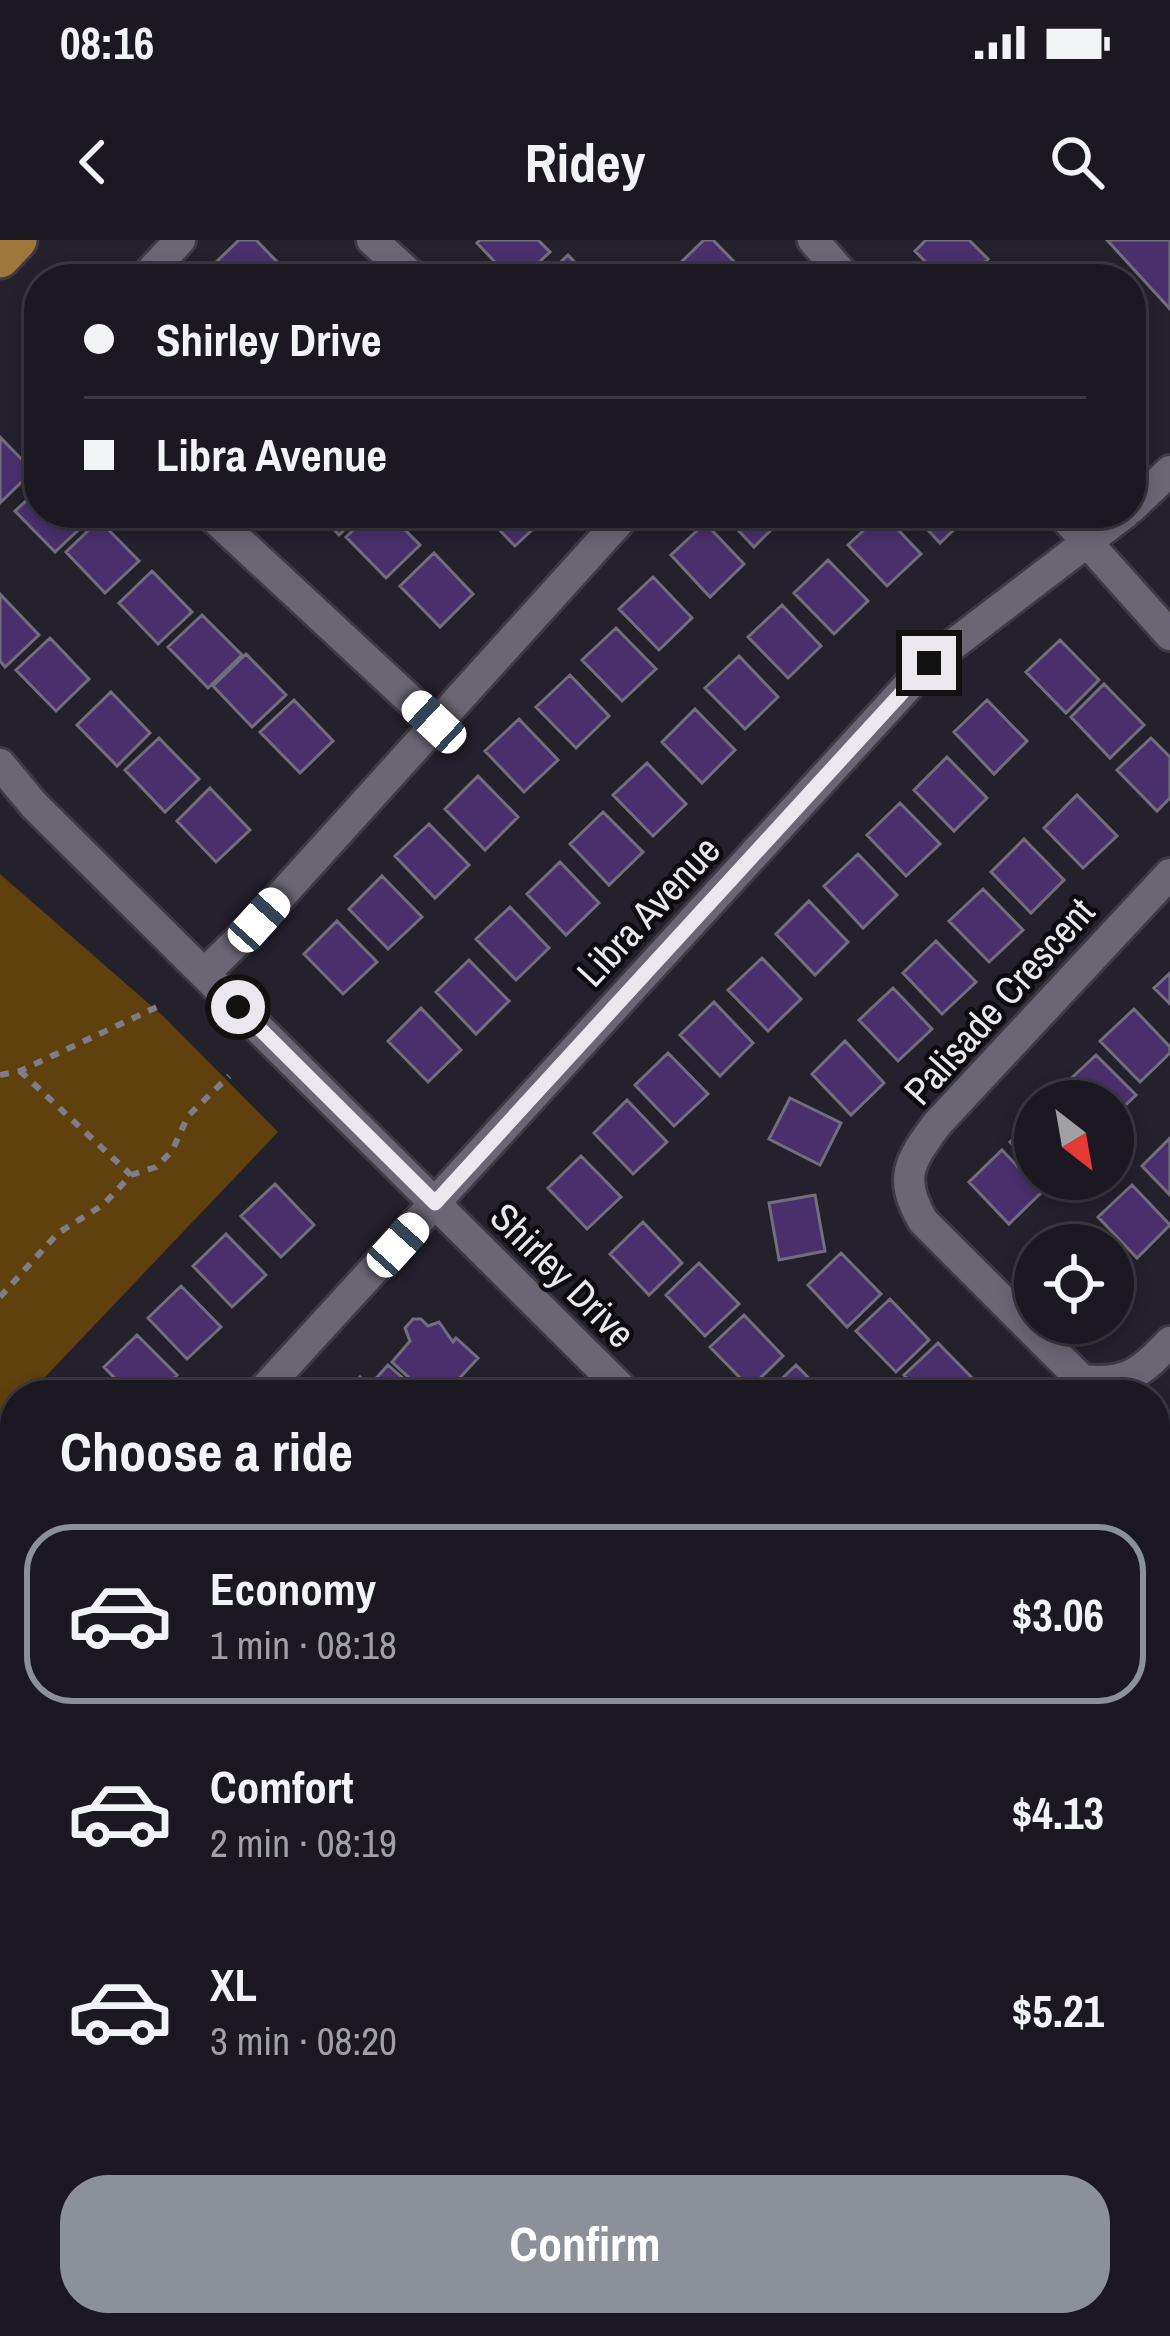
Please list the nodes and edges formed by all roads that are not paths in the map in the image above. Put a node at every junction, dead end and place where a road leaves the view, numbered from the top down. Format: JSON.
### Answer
{"nodes":[{"id":1,"x":17,"y":240,"type":"edge"},
{"id":2,"x":180,"y":240,"type":"edge"},
{"id":3,"x":372,"y":240,"type":"edge"},
{"id":4,"x":813,"y":240,"type":"edge"},
{"id":5,"x":0,"y":258,"type":"edge"},
{"id":6,"x":158,"y":264,"type":"edge"},
{"id":7,"x":398,"y":264,"type":"edge"},
{"id":8,"x":833,"y":264,"type":"edge"},
{"id":9,"x":1170,"y":471,"type":"edge"},
{"id":10,"x":1146,"y":494,"type":"edge"},
{"id":11,"x":225,"y":528,"type":"edge"},
{"id":12,"x":613,"y":528,"type":"edge"},
{"id":13,"x":1074,"y":528,"type":"edge"},
{"id":14,"x":1108,"y":528,"type":"edge"},
{"id":15,"x":1089,"y":544,"type":"junction"},
{"id":16,"x":1170,"y":634,"type":"edge"},
{"id":17,"x":434,"y":722,"type":"junction"},
{"id":18,"x":0,"y":764,"type":"edge"},
{"id":19,"x":0,"y":781,"type":"edge"},
{"id":20,"x":34,"y":805,"type":"junction"},
{"id":21,"x":1170,"y":874,"type":"edge"},
{"id":22,"x":206,"y":973,"type":"junction"},
{"id":23,"x":435,"y":1203,"type":"junction"},
{"id":24,"x":1170,"y":1342,"type":"edge"},
{"id":25,"x":274,"y":1380,"type":"edge"},
{"id":26,"x":613,"y":1380,"type":"edge"},
{"id":27,"x":1082,"y":1380,"type":"edge"},
{"id":28,"x":1118,"y":1380,"type":"edge"}],
"edges":[{"from":1,"to":5,"type":"main road"},
{"from":2,"to":6,"type":"street"},
{"from":3,"to":7,"type":"street"},
{"from":4,"to":8,"type":"street"},
{"from":9,"to":10,"type":"street","name":"Libra Avenue"},
{"from":11,"to":17,"type":"street"},
{"from":12,"to":17,"type":"street"},
{"from":13,"to":15,"type":"street"},
{"from":14,"to":15,"type":"street","name":"Libra Avenue"},
{"from":15,"to":16,"type":"street"},
{"from":15,"to":23,"type":"street","name":"Libra Avenue"},
{"from":17,"to":22,"type":"street"},
{"from":18,"to":20,"type":"street","name":"Shirley Drive"},
{"from":19,"to":20,"type":"street","name":"Shirley Drive"},
{"from":20,"to":22,"type":"street","name":"Shirley Drive"},
{"from":21,"to":27,"type":"street","name":"Palisade Crescent"},
{"from":22,"to":23,"type":"street","name":"Shirley Drive"},
{"from":23,"to":25,"type":"street","name":"Libra Avenue"},
{"from":23,"to":26,"type":"street","name":"Shirley Drive"},
{"from":24,"to":28,"type":"street","name":"Palisade Crescent"}]}
